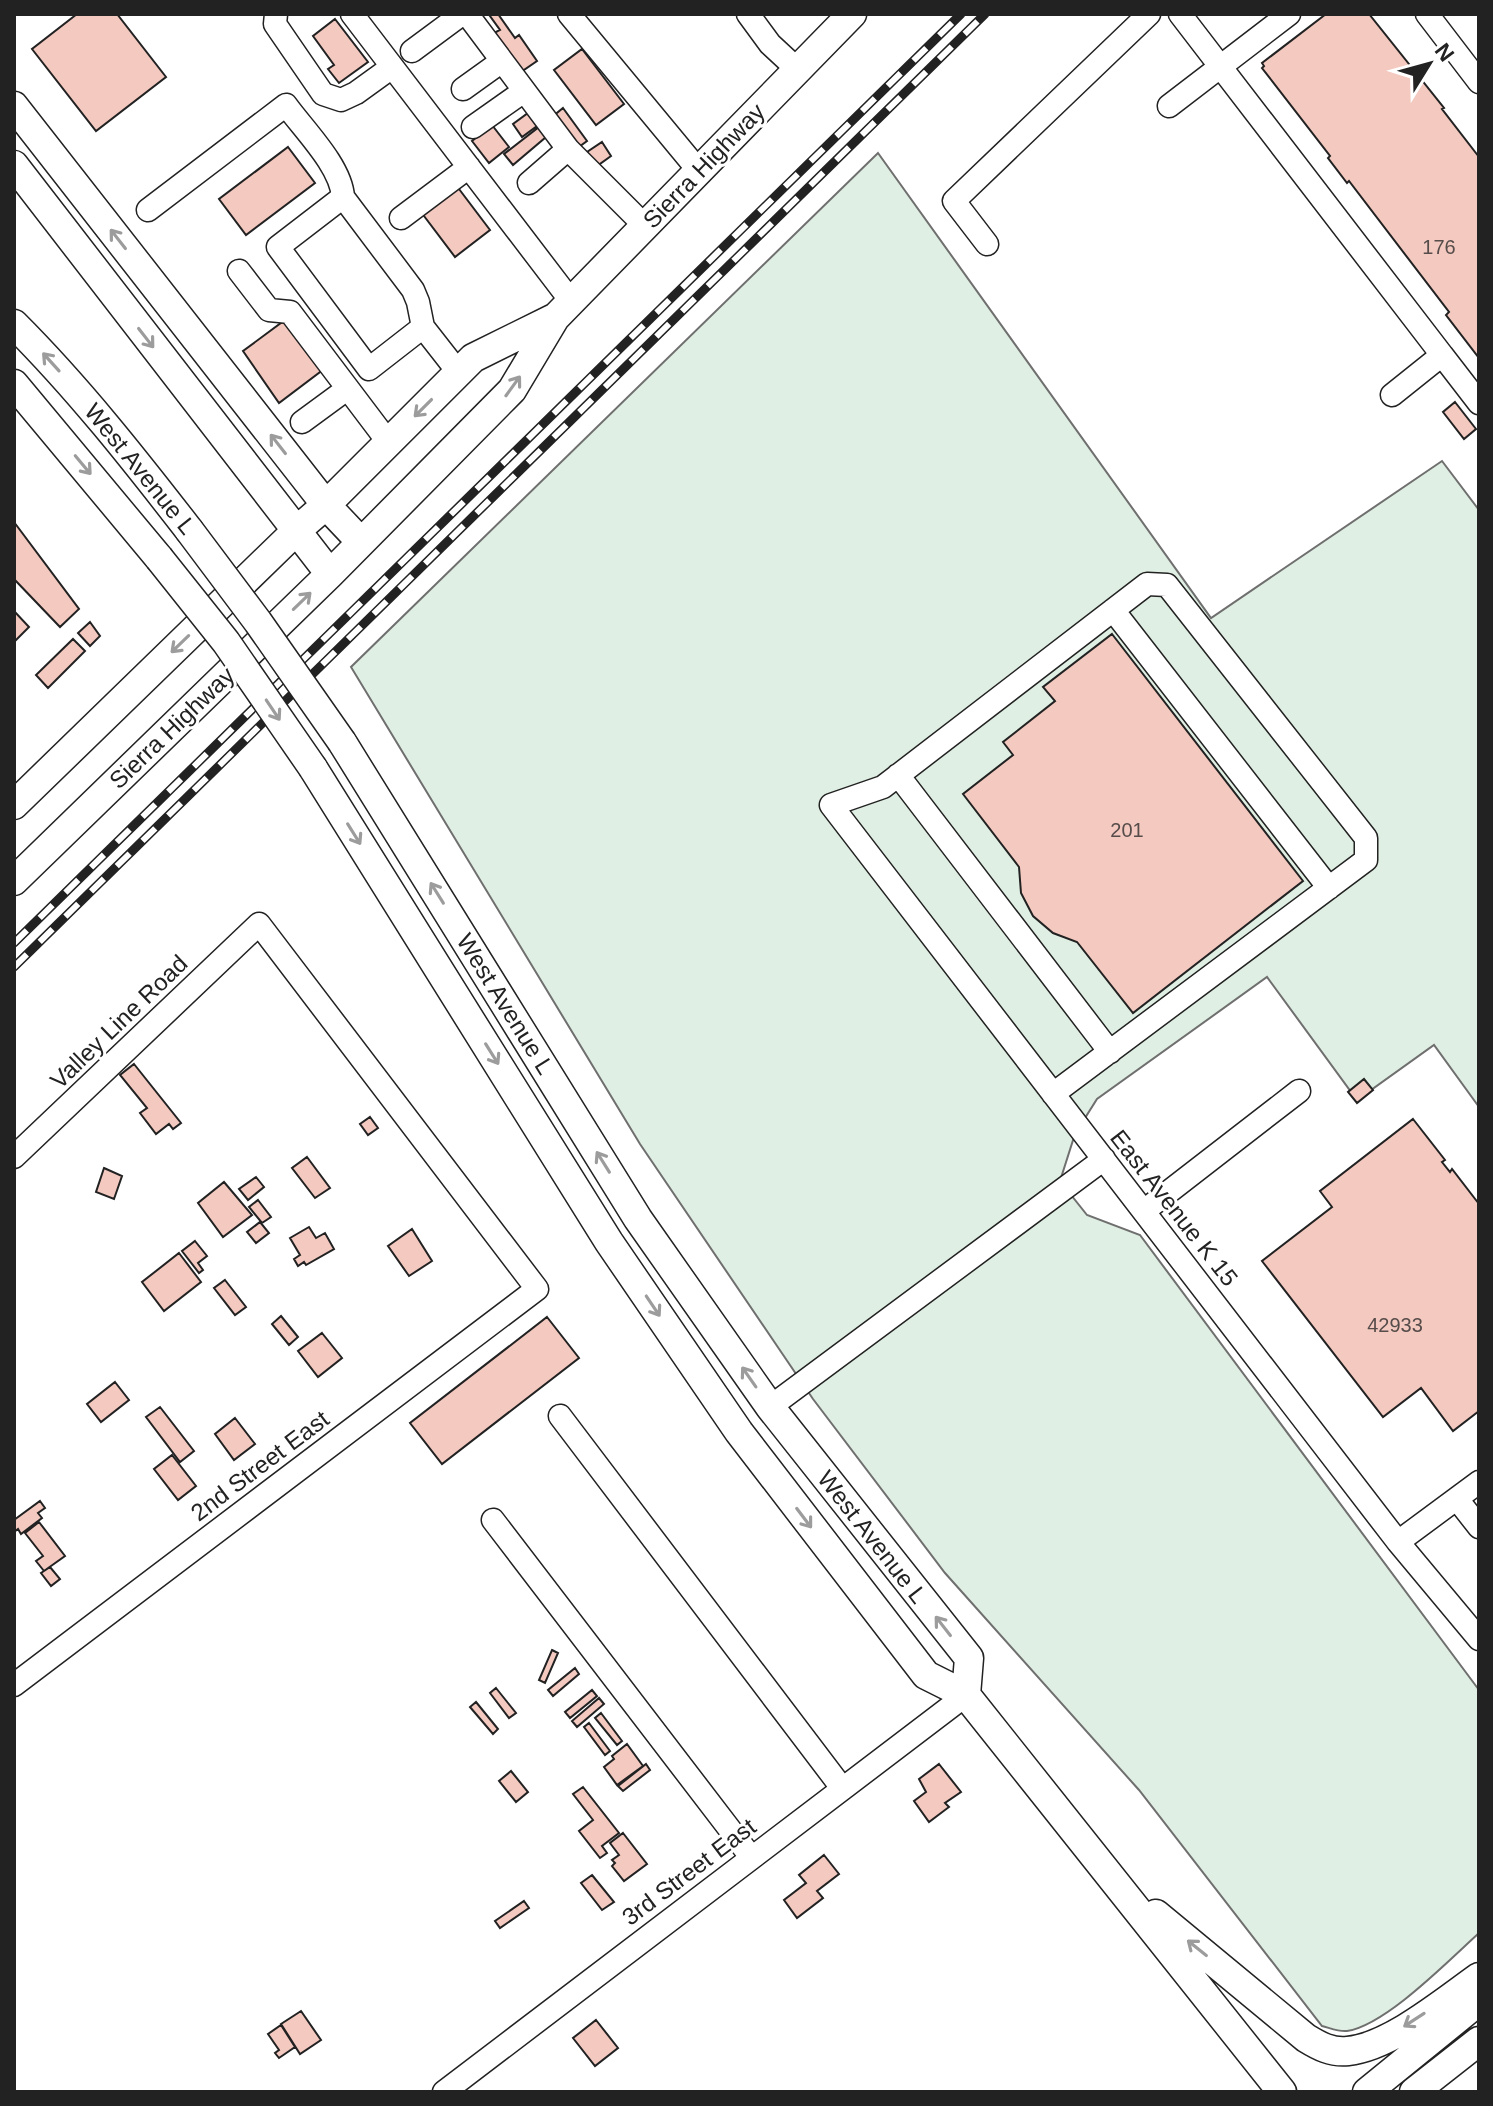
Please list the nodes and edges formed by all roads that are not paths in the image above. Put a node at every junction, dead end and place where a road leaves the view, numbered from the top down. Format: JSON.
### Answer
{"nodes":[{"id":1,"x":276,"y":14,"type":"edge"},
{"id":2,"x":352,"y":14,"type":"edge"},
{"id":3,"x":464,"y":14,"type":"edge"},
{"id":4,"x":569,"y":14,"type":"edge"},
{"id":5,"x":748,"y":14,"type":"edge"},
{"id":6,"x":852,"y":14,"type":"edge"},
{"id":7,"x":1149,"y":14,"type":"edge"},
{"id":8,"x":1289,"y":14,"type":"edge"},
{"id":9,"x":1427,"y":14,"type":"edge"},
{"id":10,"x":1193,"y":19,"type":"edge"},
{"id":11,"x":412,"y":51,"type":"dead end"},
{"id":12,"x":502,"y":61,"type":"junction"},
{"id":13,"x":1221,"y":66,"type":"junction"},
{"id":14,"x":392,"y":67,"type":"junction"},
{"id":15,"x":798,"y":70,"type":"junction"},
{"id":16,"x":1479,"y":82,"type":"edge"},
{"id":17,"x":463,"y":89,"type":"dead end"},
{"id":18,"x":524,"y":91,"type":"junction"},
{"id":19,"x":14,"y":106,"type":"edge"},
{"id":20,"x":1169,"y":106,"type":"dead end"},
{"id":21,"x":473,"y":127,"type":"dead end"},
{"id":22,"x":568,"y":149,"type":"junction"},
{"id":23,"x":14,"y":165,"type":"edge"},
{"id":24,"x":469,"y":167,"type":"junction"},
{"id":25,"x":699,"y":171,"type":"junction"},
{"id":26,"x":529,"y":183,"type":"dead end"},
{"id":27,"x":343,"y":197,"type":"junction"},
{"id":28,"x":148,"y":210,"type":"dead end"},
{"id":29,"x":401,"y":218,"type":"dead end"},
{"id":30,"x":645,"y":226,"type":"junction"},
{"id":31,"x":987,"y":244,"type":"dead end"},
{"id":32,"x":239,"y":271,"type":"dead end"},
{"id":33,"x":563,"y":309,"type":"junction"},
{"id":34,"x":14,"y":324,"type":"edge"},
{"id":35,"x":423,"y":327,"type":"junction"},
{"id":36,"x":1442,"y":355,"type":"junction"},
{"id":37,"x":459,"y":373,"type":"junction"},
{"id":38,"x":14,"y":384,"type":"edge"},
{"id":39,"x":347,"y":389,"type":"junction"},
{"id":40,"x":1392,"y":395,"type":"dead end"},
{"id":41,"x":1479,"y":403,"type":"edge"},
{"id":42,"x":302,"y":422,"type":"dead end"},
{"id":43,"x":389,"y":443,"type":"junction"},
{"id":44,"x":326,"y":505,"type":"junction"},
{"id":45,"x":296,"y":531,"type":"junction"},
{"id":46,"x":361,"y":542,"type":"junction"},
{"id":47,"x":330,"y":574,"type":"junction"},
{"id":48,"x":1113,"y":610,"type":"junction"},
{"id":49,"x":898,"y":775,"type":"junction"},
{"id":50,"x":14,"y":805,"type":"edge"},
{"id":51,"x":14,"y":881,"type":"edge"},
{"id":52,"x":1329,"y":888,"type":"junction"},
{"id":53,"x":1110,"y":1052,"type":"junction"},
{"id":54,"x":1299,"y":1091,"type":"dead end"},
{"id":55,"x":1053,"y":1094,"type":"junction"},
{"id":56,"x":14,"y":1157,"type":"edge"},
{"id":57,"x":1104,"y":1159,"type":"junction"},
{"id":58,"x":1144,"y":1211,"type":"junction"},
{"id":59,"x":537,"y":1289,"type":"joint"},
{"id":60,"x":770,"y":1407,"type":"junction"},
{"id":61,"x":560,"y":1416,"type":"dead end"},
{"id":62,"x":1479,"y":1482,"type":"edge"},
{"id":63,"x":1457,"y":1499,"type":"junction"},
{"id":64,"x":493,"y":1520,"type":"dead end"},
{"id":65,"x":1479,"y":1527,"type":"edge"},
{"id":66,"x":1398,"y":1542,"type":"junction"},
{"id":67,"x":1479,"y":1639,"type":"edge"},
{"id":68,"x":14,"y":1685,"type":"edge"},
{"id":69,"x":966,"y":1695,"type":"junction"},
{"id":70,"x":842,"y":1788,"type":"junction"},
{"id":71,"x":751,"y":1857,"type":"junction"},
{"id":72,"x":1111,"y":1877,"type":"junction"},
{"id":73,"x":1479,"y":1977,"type":"edge"},
{"id":74,"x":1479,"y":2001,"type":"edge"},
{"id":75,"x":1479,"y":2041,"type":"edge"},
{"id":76,"x":1479,"y":2047,"type":"edge"},
{"id":77,"x":444,"y":2092,"type":"edge"},
{"id":78,"x":1282,"y":2092,"type":"edge"},
{"id":79,"x":1367,"y":2092,"type":"edge"},
{"id":80,"x":1414,"y":2092,"type":"edge"},
{"id":81,"x":1439,"y":2092,"type":"edge"}],
"edges":[{"from":1,"to":14,"type":"street"},
{"from":2,"to":14,"type":"street"},
{"from":3,"to":11,"type":"street"},
{"from":3,"to":12,"type":"street"},
{"from":4,"to":25,"type":"street"},
{"from":5,"to":15,"type":"street"},
{"from":6,"to":15,"type":"main road","name":"Sierra Highway"},
{"from":7,"to":31,"type":"street"},
{"from":8,"to":13,"type":"street"},
{"from":9,"to":16,"type":"street"},
{"from":10,"to":13,"type":"street"},
{"from":12,"to":17,"type":"street"},
{"from":12,"to":18,"type":"street"},
{"from":13,"to":20,"type":"street"},
{"from":13,"to":36,"type":"street"},
{"from":14,"to":24,"type":"street"},
{"from":15,"to":25,"type":"main road","name":"Sierra Highway"},
{"from":18,"to":21,"type":"street"},
{"from":18,"to":22,"type":"street"},
{"from":44,"to":19,"type":"main road","one_way":true},
{"from":22,"to":26,"type":"street"},
{"from":22,"to":30,"type":"street"},
{"from":23,"to":45,"type":"main road","one_way":true},
{"from":24,"to":29,"type":"street"},
{"from":24,"to":33,"type":"street"},
{"from":25,"to":30,"type":"main road","name":"Sierra Highway"},
{"from":27,"to":28,"type":"street"},
{"from":27,"to":35,"type":"street"},
{"from":27,"to":35,"type":"street"},
{"from":30,"to":33,"type":"main road","name":"Sierra Highway"},
{"from":32,"to":39,"type":"street"},
{"from":33,"to":37,"type":"main road","name":"Sierra Highway"},
{"from":46,"to":33,"type":"main road","name":"Sierra Highway","one_way":true},
{"from":60,"to":34,"type":"main road","name":"West Avenue L","one_way":true,"bridge":true},
{"from":35,"to":37,"type":"street"},
{"from":36,"to":40,"type":"street"},
{"from":36,"to":41,"type":"street"},
{"from":37,"to":43,"type":"main road","name":"Sierra Highway","one_way":true},
{"from":38,"to":69,"type":"main road","name":"West Avenue L","one_way":true,"bridge":true},
{"from":39,"to":42,"type":"street"},
{"from":39,"to":43,"type":"street"},
{"from":43,"to":44,"type":"main road","name":"Sierra Highway"},
{"from":44,"to":45,"type":"main road","name":"Sierra Highway"},
{"from":44,"to":46,"type":"main road"},
{"from":45,"to":47,"type":"main road"},
{"from":45,"to":50,"type":"main road","one_way":true},
{"from":46,"to":47,"type":"main road","name":"Sierra Highway"},
{"from":51,"to":47,"type":"main road","name":"Sierra Highway","one_way":true},
{"from":48,"to":49,"type":"street"},
{"from":48,"to":52,"type":"street"},
{"from":48,"to":52,"type":"street"},
{"from":49,"to":53,"type":"street"},
{"from":49,"to":55,"type":"street","name":"East Avenue K 15"},
{"from":52,"to":53,"type":"street"},
{"from":53,"to":55,"type":"street"},
{"from":54,"to":58,"type":"street"},
{"from":55,"to":57,"type":"street","name":"East Avenue K 15"},
{"from":56,"to":59,"type":"street","name":"Valley Line Road"},
{"from":57,"to":58,"type":"street","name":"East Avenue K 15"},
{"from":57,"to":60,"type":"street"},
{"from":58,"to":66,"type":"street","name":"East Avenue K 15"},
{"from":59,"to":68,"type":"street","name":"2nd Street East"},
{"from":69,"to":60,"type":"main road","name":"West Avenue L","one_way":true},
{"from":61,"to":70,"type":"street"},
{"from":62,"to":63,"type":"street"},
{"from":63,"to":65,"type":"street"},
{"from":63,"to":66,"type":"street"},
{"from":64,"to":71,"type":"street"},
{"from":66,"to":67,"type":"street","name":"East Avenue K 15"},
{"from":69,"to":70,"type":"street","name":"3rd Street East"},
{"from":69,"to":72,"type":"main road","name":"West Avenue L"},
{"from":70,"to":71,"type":"street","name":"3rd Street East"},
{"from":71,"to":77,"type":"street","name":"3rd Street East"},
{"from":73,"to":72,"type":"main road","one_way":true},
{"from":72,"to":78,"type":"main road","name":"West Avenue L"},
{"from":74,"to":79,"type":"main road"},
{"from":75,"to":80,"type":"main road"},
{"from":76,"to":81,"type":"main road"}]}
